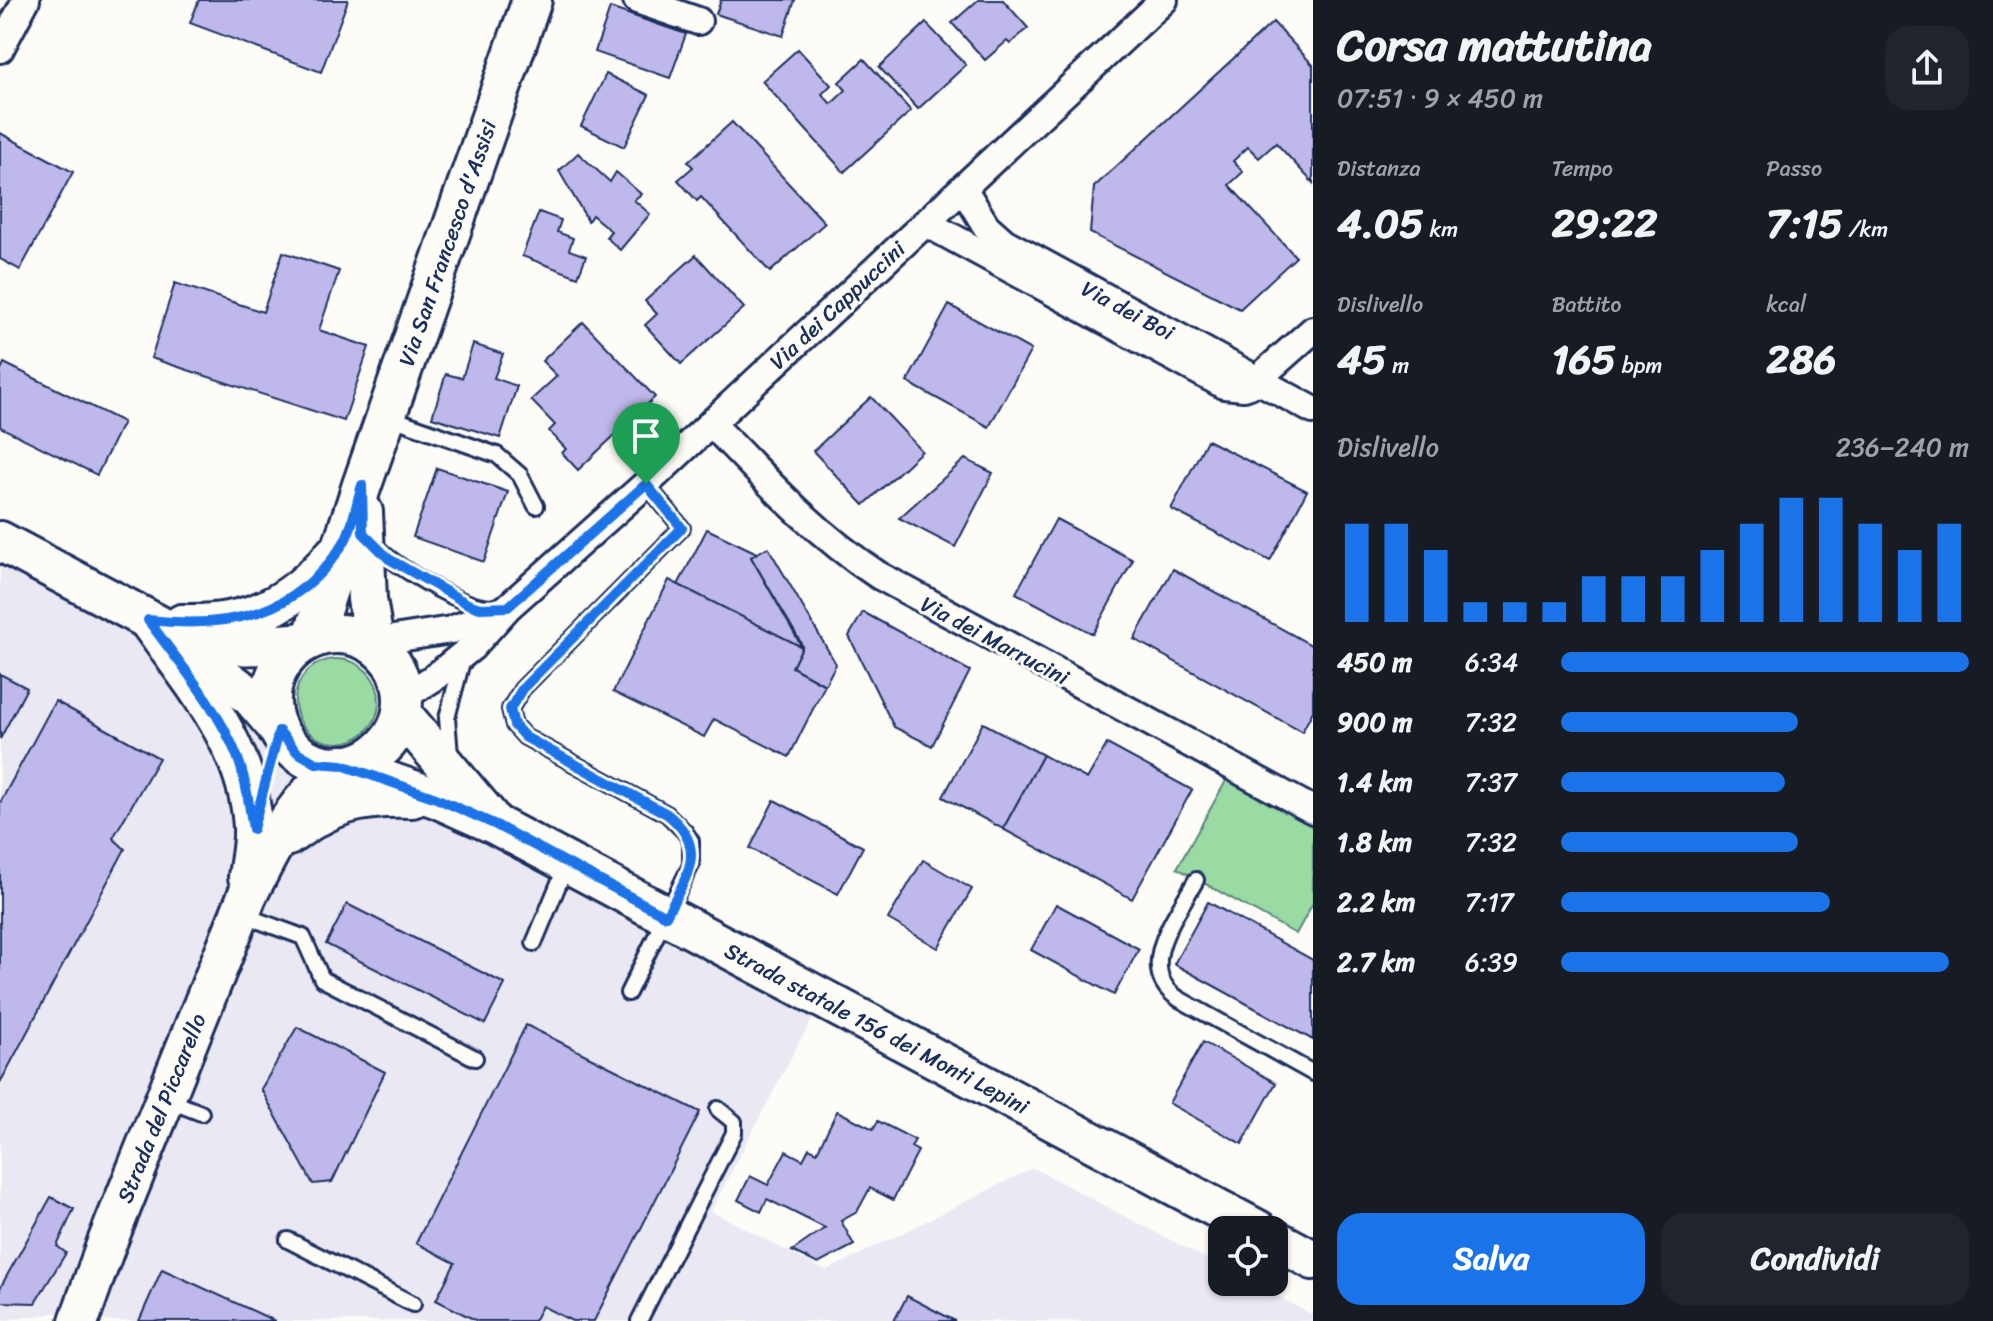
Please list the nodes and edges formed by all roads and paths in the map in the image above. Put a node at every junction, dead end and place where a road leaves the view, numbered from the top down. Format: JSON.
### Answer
{"nodes":[{"id":1,"x":26,"y":0,"type":"edge"},
{"id":2,"x":532,"y":0,"type":"edge"},
{"id":3,"x":637,"y":0,"type":"edge"},
{"id":4,"x":1164,"y":0,"type":"edge"},
{"id":5,"x":698,"y":21,"type":"dead end"},
{"id":6,"x":0,"y":49,"type":"edge"},
{"id":7,"x":963,"y":188,"type":"junction"},
{"id":8,"x":926,"y":223,"type":"junction"},
{"id":9,"x":1313,"y":330,"type":"edge"},
{"id":10,"x":1246,"y":383,"type":"junction"},
{"id":11,"x":1313,"y":410,"type":"edge"},
{"id":12,"x":386,"y":416,"type":"junction"},
{"id":13,"x":711,"y":423,"type":"junction"},
{"id":14,"x":646,"y":484,"type":"junction"},
{"id":15,"x":536,"y":506,"type":"dead end"},
{"id":16,"x":354,"y":538,"type":"junction"},
{"id":17,"x":0,"y":541,"type":"edge"},
{"id":18,"x":508,"y":607,"type":"junction"},
{"id":19,"x":148,"y":620,"type":"junction"},
{"id":20,"x":308,"y":641,"type":"junction"},
{"id":21,"x":374,"y":642,"type":"junction"},
{"id":22,"x":464,"y":654,"type":"junction"},
{"id":23,"x":402,"y":706,"type":"junction"},
{"id":24,"x":277,"y":729,"type":"junction"},
{"id":25,"x":342,"y":765,"type":"junction"},
{"id":26,"x":449,"y":792,"type":"junction"},
{"id":27,"x":1313,"y":810,"type":"edge"},
{"id":28,"x":263,"y":838,"type":"junction"},
{"id":29,"x":567,"y":864,"type":"junction"},
{"id":30,"x":1196,"y":880,"type":"dead end"},
{"id":31,"x":243,"y":905,"type":"junction"},
{"id":32,"x":666,"y":916,"type":"junction"},
{"id":33,"x":534,"y":943,"type":"dead end"},
{"id":34,"x":628,"y":993,"type":"dead end"},
{"id":35,"x":475,"y":1058,"type":"dead end"},
{"id":36,"x":1313,"y":1073,"type":"edge"},
{"id":37,"x":165,"y":1099,"type":"junction"},
{"id":38,"x":718,"y":1109,"type":"dead end"},
{"id":39,"x":201,"y":1113,"type":"dead end"},
{"id":40,"x":1232,"y":1216,"type":"edge"},
{"id":41,"x":288,"y":1240,"type":"dead end"},
{"id":42,"x":1288,"y":1247,"type":"edge"},
{"id":43,"x":1313,"y":1260,"type":"edge"},
{"id":44,"x":413,"y":1304,"type":"dead end"},
{"id":45,"x":79,"y":1321,"type":"edge"},
{"id":46,"x":639,"y":1321,"type":"edge"}],
"edges":[{"from":1,"to":6,"type":"street"},
{"from":2,"to":12,"type":"street","name":"Via San Francesco d'Assisi"},
{"from":3,"to":5,"type":"street"},
{"from":4,"to":7,"type":"street","name":"Via dei Cappuccini"},
{"from":7,"to":8,"type":"street","name":"Via dei Cappuccini"},
{"from":7,"to":10,"type":"street","name":"Via dei Boi"},
{"from":8,"to":10,"type":"street","name":"Via dei Boi"},
{"from":8,"to":13,"type":"street","name":"Via dei Cappuccini"},
{"from":9,"to":10,"type":"street"},
{"from":10,"to":11,"type":"street","name":"Via dei Boi"},
{"from":12,"to":15,"type":"lane"},
{"from":12,"to":16,"type":"street","name":"Via San Francesco d'Assisi"},
{"from":13,"to":14,"type":"street","name":"Via dei Cappuccini"},
{"from":13,"to":27,"type":"street","name":"Via dei Marrucini"},
{"from":14,"to":18,"type":"street","name":"Via dei Cappuccini"},
{"from":14,"to":32,"type":"lane"},
{"from":16,"to":18,"type":"lane"},
{"from":16,"to":19,"type":"street","name":"Via San Francesco d'Assisi"},
{"from":16,"to":20,"type":"street","name":"Via San Francesco d'Assisi"},
{"from":16,"to":21,"type":"street","name":"Via San Francesco d'Assisi"},
{"from":17,"to":19,"type":"street"},
{"from":18,"to":21,"type":"street","name":"Via dei Cappuccini"},
{"from":18,"to":22,"type":"street","name":"Via dei Cappuccini"},
{"from":19,"to":20,"type":"street"},
{"from":19,"to":24,"type":"street","name":"Strada statale 156 dei Monti Lepini"},
{"from":19,"to":28,"type":"street"},
{"from":20,"to":21,"type":"street"},
{"from":20,"to":24,"type":"street"},
{"from":21,"to":23,"type":"street","name":"Strada statale 156 dei Monti Lepini"},
{"from":22,"to":23,"type":"street","name":"Via dei Cappuccini"},
{"from":22,"to":26,"type":"lane"},
{"from":23,"to":25,"type":"street"},
{"from":23,"to":26,"type":"street","name":"Strada statale 156 dei Monti Lepini"},
{"from":24,"to":25,"type":"street","name":"Strada statale 156 dei Monti Lepini"},
{"from":24,"to":28,"type":"street","name":"Strada del Piccarello"},
{"from":25,"to":26,"type":"street","name":"Strada statale 156 dei Monti Lepini"},
{"from":25,"to":28,"type":"street","name":"Strada del Piccarello"},
{"from":26,"to":28,"type":"street","name":"Strada del Piccarello"},
{"from":26,"to":29,"type":"street","name":"Strada statale 156 dei Monti Lepini"},
{"from":28,"to":31,"type":"street","name":"Strada del Piccarello"},
{"from":29,"to":32,"type":"street","name":"Strada statale 156 dei Monti Lepini"},
{"from":29,"to":33,"type":"lane"},
{"from":30,"to":36,"type":"lane"},
{"from":31,"to":35,"type":"lane"},
{"from":31,"to":37,"type":"street","name":"Strada del Piccarello"},
{"from":32,"to":34,"type":"lane"},
{"from":32,"to":40,"type":"street","name":"Strada statale 156 dei Monti Lepini"},
{"from":37,"to":39,"type":"lane"},
{"from":37,"to":45,"type":"street","name":"Strada del Piccarello"},
{"from":38,"to":46,"type":"lane"},
{"from":41,"to":44,"type":"lane"},
{"from":42,"to":43,"type":"street"}]}
